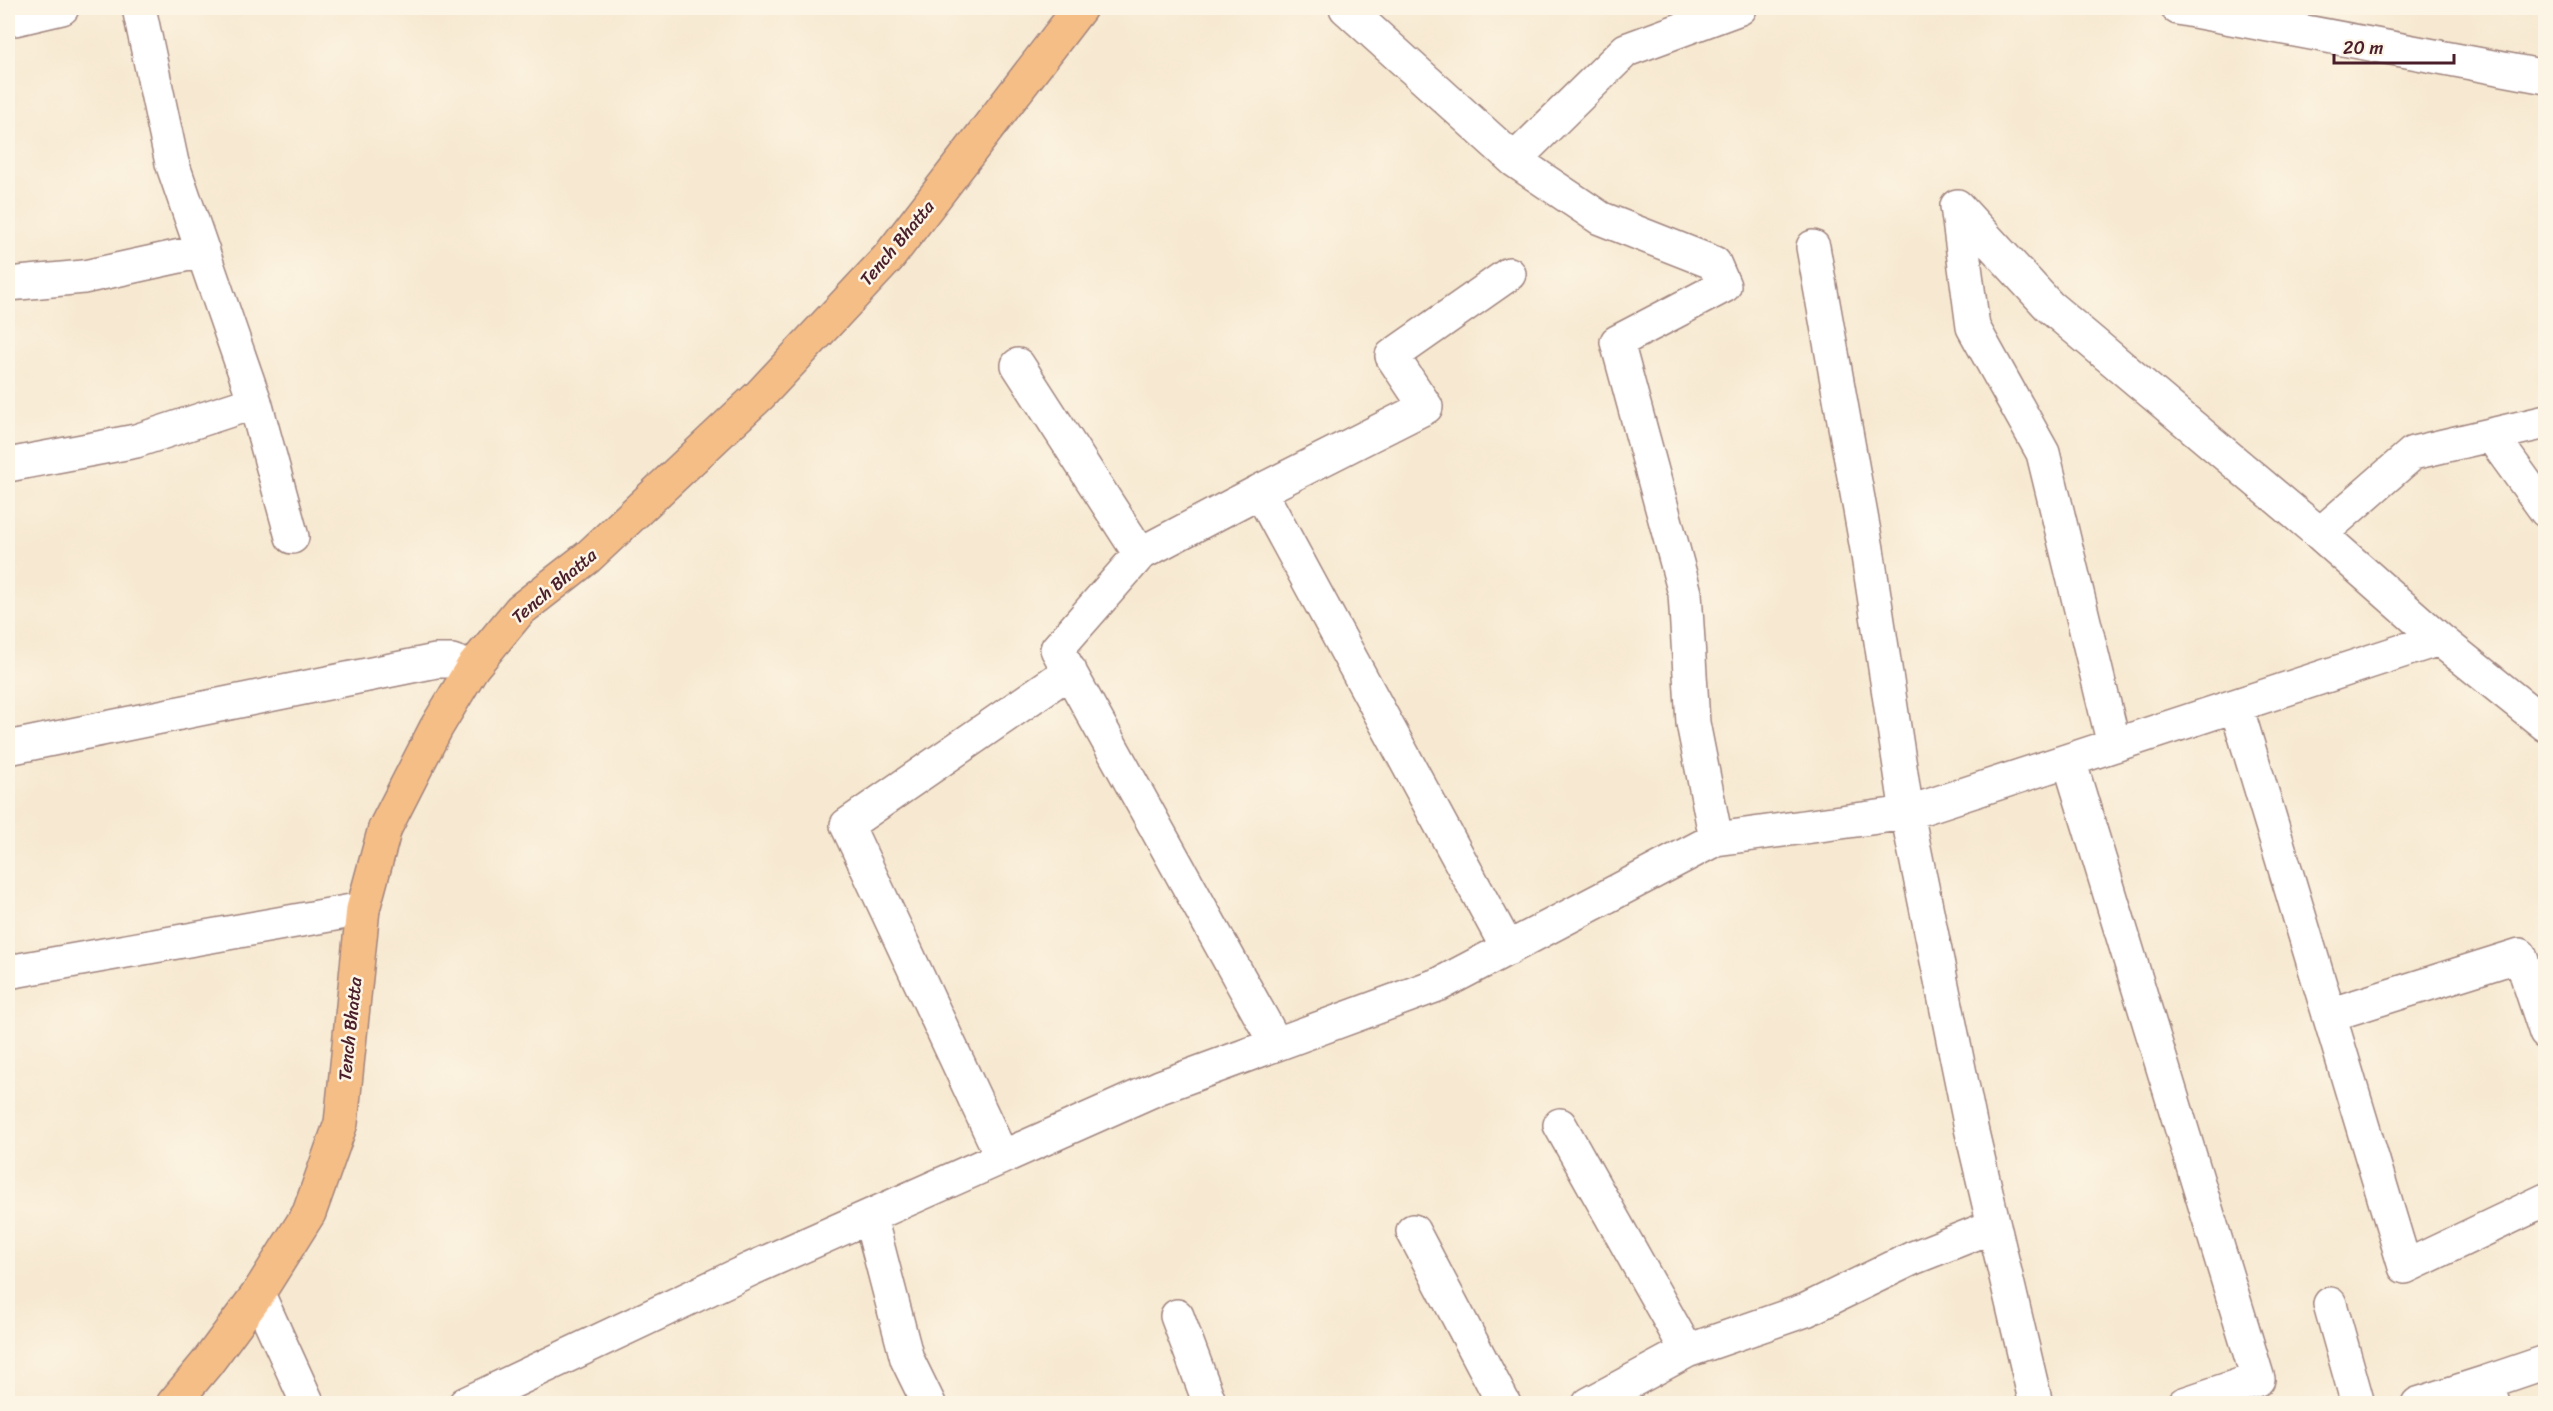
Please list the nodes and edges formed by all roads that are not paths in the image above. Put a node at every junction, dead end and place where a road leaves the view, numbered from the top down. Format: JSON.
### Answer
{"nodes":[{"id":1,"x":62,"y":8,"type":"edge"},
{"id":2,"x":140,"y":8,"type":"edge"},
{"id":3,"x":1080,"y":8,"type":"edge"},
{"id":4,"x":1346,"y":8,"type":"edge"},
{"id":5,"x":1740,"y":8,"type":"edge"},
{"id":6,"x":2178,"y":8,"type":"edge"},
{"id":7,"x":15,"y":19,"type":"dead end"},
{"id":8,"x":2546,"y":77,"type":"edge"},
{"id":9,"x":1514,"y":160,"type":"junction"},
{"id":10,"x":1813,"y":247,"type":"dead end"},
{"id":11,"x":203,"y":251,"type":"junction"},
{"id":12,"x":1509,"y":274,"type":"dead end"},
{"id":13,"x":8,"y":284,"type":"edge"},
{"id":14,"x":1018,"y":365,"type":"dead end"},
{"id":15,"x":255,"y":402,"type":"junction"},
{"id":16,"x":2546,"y":422,"type":"edge"},
{"id":17,"x":2491,"y":435,"type":"junction"},
{"id":18,"x":8,"y":465,"type":"edge"},
{"id":19,"x":1260,"y":490,"type":"junction"},
{"id":20,"x":2546,"y":510,"type":"edge"},
{"id":21,"x":2320,"y":534,"type":"junction"},
{"id":22,"x":292,"y":537,"type":"dead end"},
{"id":23,"x":1140,"y":554,"type":"junction"},
{"id":24,"x":2439,"y":639,"type":"junction"},
{"id":25,"x":472,"y":668,"type":"junction"},
{"id":26,"x":1070,"y":671,"type":"junction"},
{"id":27,"x":2236,"y":706,"type":"junction"},
{"id":28,"x":2546,"y":725,"type":"edge"},
{"id":29,"x":2114,"y":745,"type":"junction"},
{"id":30,"x":8,"y":748,"type":"edge"},
{"id":31,"x":2069,"y":760,"type":"junction"},
{"id":32,"x":1907,"y":813,"type":"junction"},
{"id":33,"x":1716,"y":839,"type":"junction"},
{"id":34,"x":363,"y":909,"type":"junction"},
{"id":35,"x":1508,"y":949,"type":"junction"},
{"id":36,"x":2533,"y":952,"type":"edge"},
{"id":37,"x":8,"y":972,"type":"edge"},
{"id":38,"x":2329,"y":1015,"type":"junction"},
{"id":39,"x":2546,"y":1033,"type":"edge"},
{"id":40,"x":1276,"y":1044,"type":"junction"},
{"id":41,"x":1560,"y":1125,"type":"dead end"},
{"id":42,"x":1002,"y":1157,"type":"junction"},
{"id":43,"x":2546,"y":1200,"type":"edge"},
{"id":44,"x":870,"y":1217,"type":"junction"},
{"id":45,"x":1994,"y":1226,"type":"junction"},
{"id":46,"x":1413,"y":1231,"type":"dead end"},
{"id":47,"x":258,"y":1294,"type":"junction"},
{"id":48,"x":2330,"y":1304,"type":"dead end"},
{"id":49,"x":1176,"y":1316,"type":"dead end"},
{"id":50,"x":1687,"y":1351,"type":"junction"},
{"id":51,"x":2546,"y":1362,"type":"edge"},
{"id":52,"x":2490,"y":1393,"type":"edge"},
{"id":53,"x":1627,"y":1394,"type":"edge"},
{"id":54,"x":173,"y":1404,"type":"edge"},
{"id":55,"x":308,"y":1404,"type":"edge"},
{"id":56,"x":465,"y":1404,"type":"edge"},
{"id":57,"x":929,"y":1404,"type":"edge"},
{"id":58,"x":1209,"y":1404,"type":"edge"},
{"id":59,"x":1504,"y":1404,"type":"edge"},
{"id":60,"x":1589,"y":1404,"type":"edge"},
{"id":61,"x":2036,"y":1404,"type":"edge"},
{"id":62,"x":2184,"y":1404,"type":"edge"},
{"id":63,"x":2358,"y":1404,"type":"edge"},
{"id":64,"x":2418,"y":1404,"type":"edge"}],
"edges":[{"from":1,"to":7,"type":"street"},
{"from":2,"to":11,"type":"street"},
{"from":3,"to":25,"type":"main road","name":"Tench Bhatta"},
{"from":4,"to":9,"type":"street"},
{"from":5,"to":9,"type":"street"},
{"from":6,"to":8,"type":"street"},
{"from":9,"to":33,"type":"street"},
{"from":10,"to":32,"type":"street"},
{"from":11,"to":13,"type":"street"},
{"from":11,"to":15,"type":"street"},
{"from":12,"to":19,"type":"street"},
{"from":14,"to":23,"type":"street"},
{"from":15,"to":18,"type":"street"},
{"from":15,"to":22,"type":"street"},
{"from":16,"to":17,"type":"street"},
{"from":17,"to":20,"type":"street"},
{"from":17,"to":21,"type":"street"},
{"from":19,"to":23,"type":"street"},
{"from":19,"to":35,"type":"street"},
{"from":21,"to":24,"type":"street"},
{"from":21,"to":29,"type":"street"},
{"from":23,"to":26,"type":"street"},
{"from":24,"to":27,"type":"street"},
{"from":24,"to":28,"type":"street"},
{"from":25,"to":30,"type":"street"},
{"from":25,"to":34,"type":"main road","name":"Tench Bhatta"},
{"from":26,"to":40,"type":"street"},
{"from":26,"to":42,"type":"street"},
{"from":27,"to":29,"type":"street"},
{"from":27,"to":38,"type":"street"},
{"from":29,"to":31,"type":"street"},
{"from":31,"to":32,"type":"street"},
{"from":31,"to":62,"type":"street"},
{"from":32,"to":33,"type":"street"},
{"from":32,"to":45,"type":"street"},
{"from":33,"to":35,"type":"street"},
{"from":34,"to":37,"type":"street"},
{"from":34,"to":47,"type":"main road","name":"Tench Bhatta"},
{"from":35,"to":40,"type":"street"},
{"from":36,"to":38,"type":"street"},
{"from":36,"to":39,"type":"street"},
{"from":38,"to":43,"type":"street"},
{"from":40,"to":42,"type":"street"},
{"from":41,"to":50,"type":"street"},
{"from":42,"to":44,"type":"street"},
{"from":44,"to":56,"type":"street"},
{"from":44,"to":57,"type":"street"},
{"from":45,"to":50,"type":"street"},
{"from":45,"to":61,"type":"street"},
{"from":46,"to":59,"type":"street"},
{"from":47,"to":54,"type":"main road","name":"Tench Bhatta"},
{"from":47,"to":55,"type":"street"},
{"from":48,"to":63,"type":"street"},
{"from":49,"to":58,"type":"street"},
{"from":50,"to":53,"type":"street"},
{"from":51,"to":52,"type":"street"},
{"from":52,"to":64,"type":"street"},
{"from":53,"to":60,"type":"street"}]}
